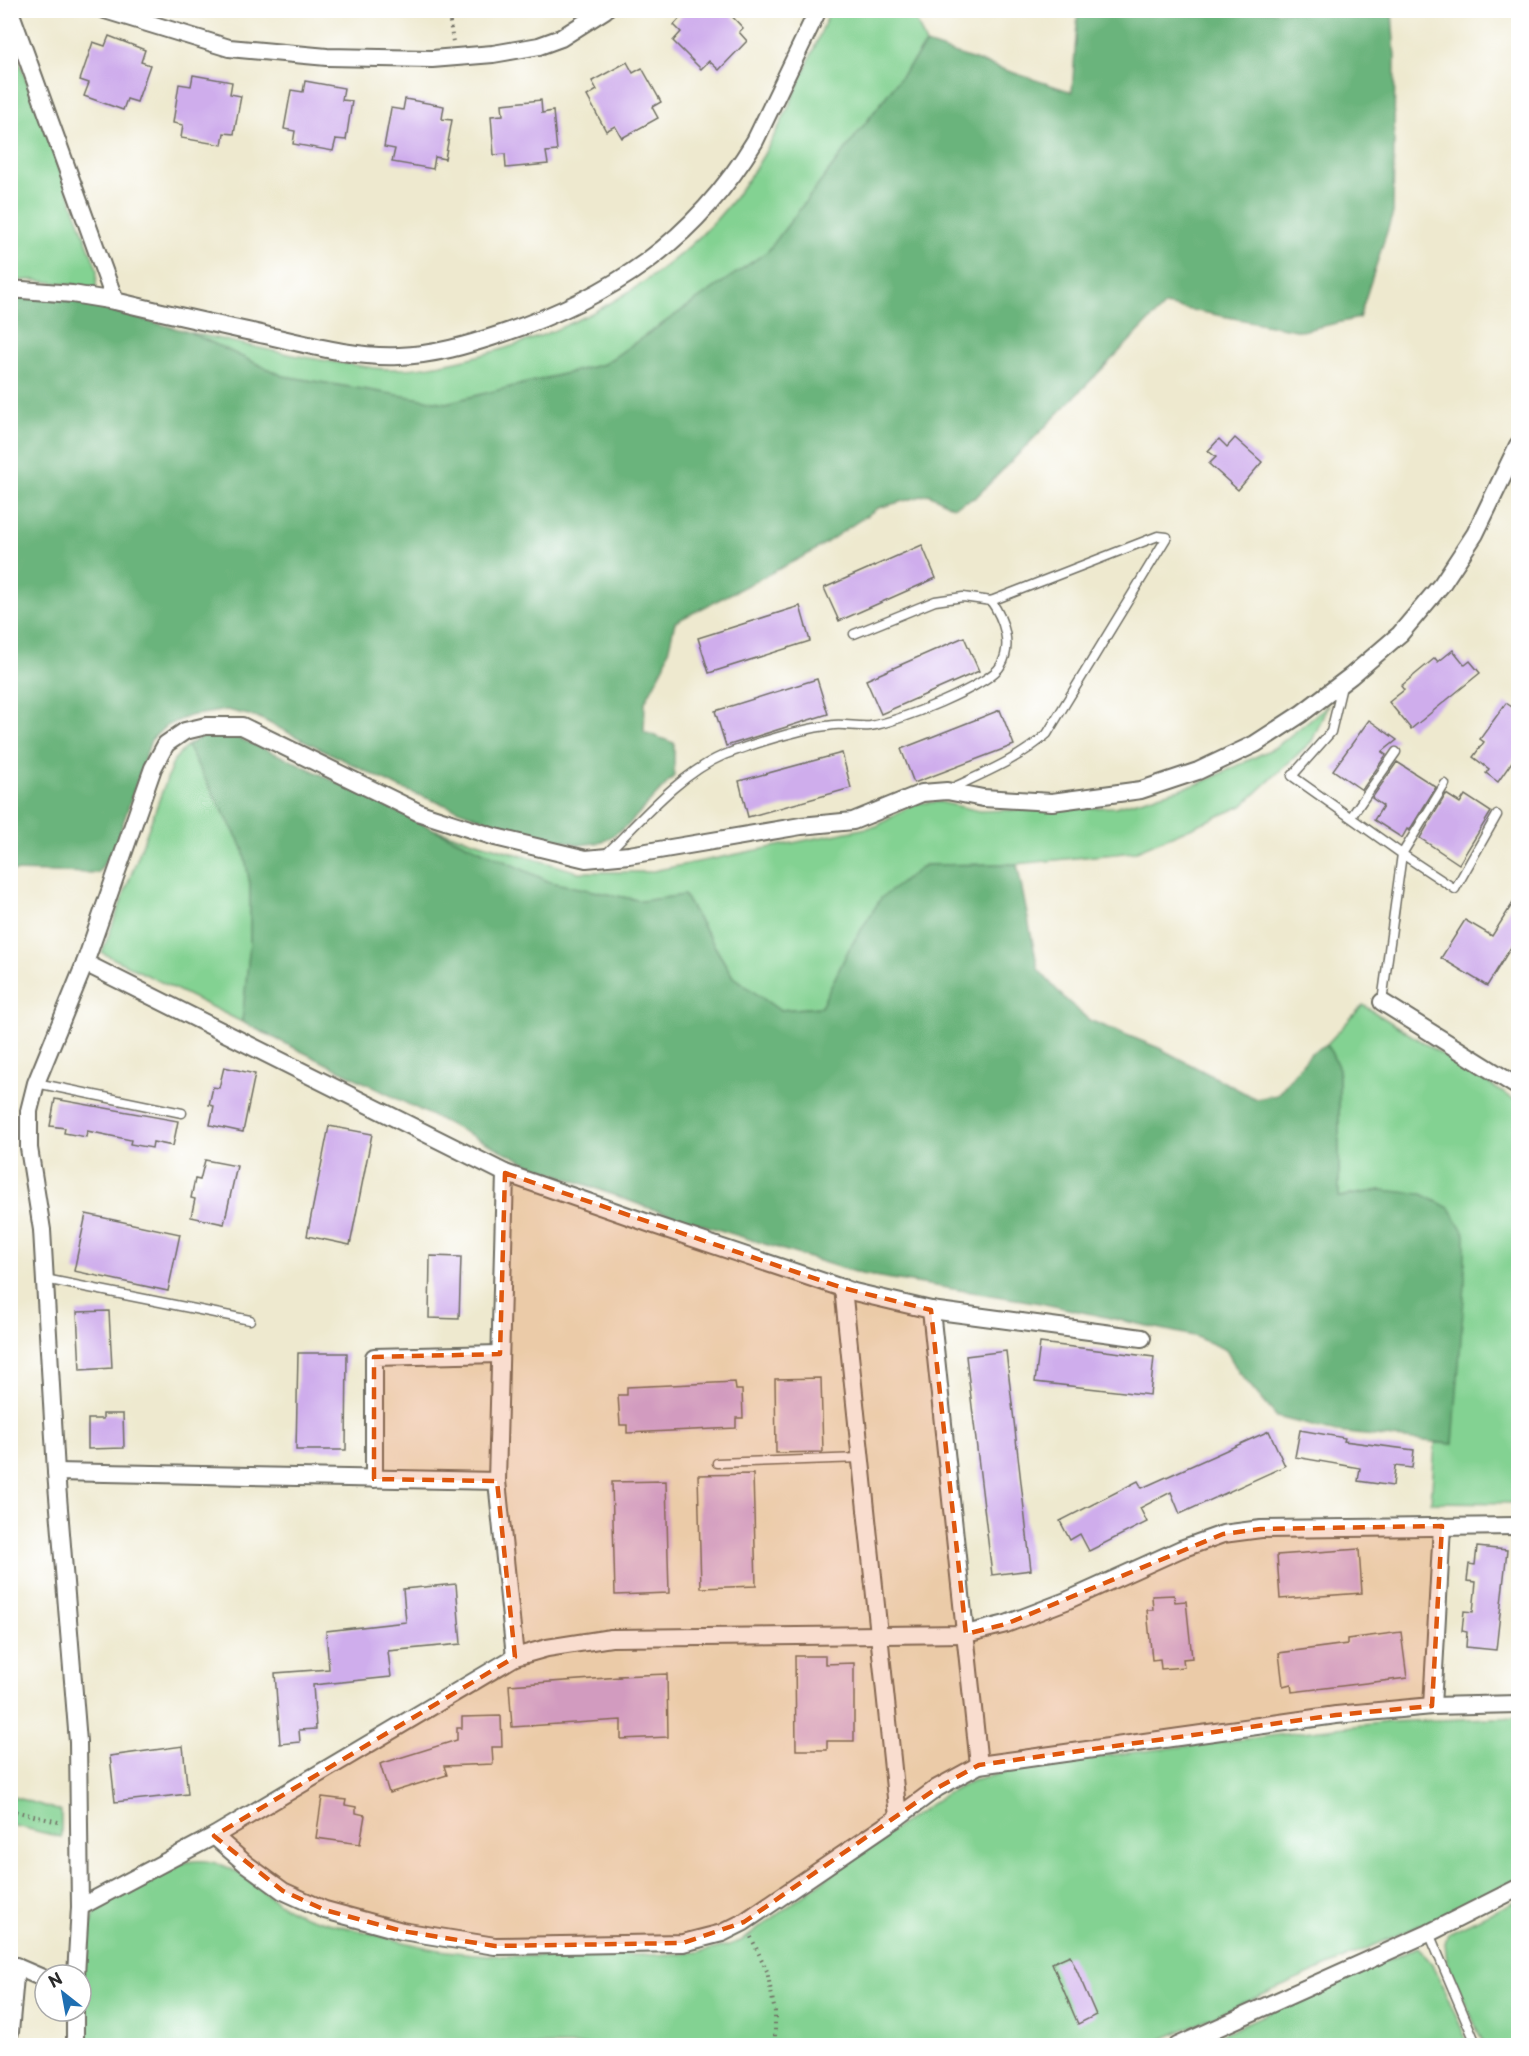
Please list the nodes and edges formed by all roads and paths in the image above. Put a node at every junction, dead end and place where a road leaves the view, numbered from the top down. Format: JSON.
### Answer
{"nodes":[{"id":1,"x":105,"y":10,"type":"edge"},
{"id":2,"x":448,"y":10,"type":"edge"},
{"id":3,"x":605,"y":10,"type":"edge"},
{"id":4,"x":818,"y":10,"type":"edge"},
{"id":5,"x":10,"y":11,"type":"edge"},
{"id":6,"x":455,"y":57,"type":"junction"},
{"id":7,"x":10,"y":289,"type":"edge"},
{"id":8,"x":115,"y":301,"type":"junction"},
{"id":9,"x":1518,"y":445,"type":"edge"},
{"id":10,"x":991,"y":601,"type":"junction"},
{"id":11,"x":854,"y":634,"type":"dead end"},
{"id":12,"x":1343,"y":682,"type":"junction"},
{"id":13,"x":1396,"y":752,"type":"dead end"},
{"id":14,"x":1445,"y":784,"type":"dead end"},
{"id":15,"x":947,"y":791,"type":"junction"},
{"id":16,"x":1497,"y":815,"type":"dead end"},
{"id":17,"x":1351,"y":818,"type":"junction"},
{"id":18,"x":1402,"y":854,"type":"junction"},
{"id":19,"x":602,"y":858,"type":"junction"},
{"id":20,"x":85,"y":963,"type":"junction"},
{"id":21,"x":1382,"y":1002,"type":"joint"},
{"id":22,"x":36,"y":1083,"type":"junction"},
{"id":23,"x":1518,"y":1087,"type":"edge"},
{"id":24,"x":182,"y":1113,"type":"dead end"},
{"id":25,"x":505,"y":1173,"type":"junction"},
{"id":26,"x":45,"y":1279,"type":"junction"},
{"id":27,"x":843,"y":1288,"type":"junction"},
{"id":28,"x":931,"y":1310,"type":"junction"},
{"id":29,"x":250,"y":1320,"type":"dead end"},
{"id":30,"x":1142,"y":1338,"type":"dead end"},
{"id":31,"x":500,"y":1354,"type":"junction"},
{"id":32,"x":861,"y":1458,"type":"junction"},
{"id":33,"x":717,"y":1463,"type":"dead end"},
{"id":34,"x":56,"y":1472,"type":"junction"},
{"id":35,"x":374,"y":1479,"type":"junction"},
{"id":36,"x":497,"y":1481,"type":"junction"},
{"id":37,"x":1442,"y":1526,"type":"junction"},
{"id":38,"x":1518,"y":1526,"type":"edge"},
{"id":39,"x":966,"y":1634,"type":"junction"},
{"id":40,"x":879,"y":1635,"type":"junction"},
{"id":41,"x":515,"y":1657,"type":"junction"},
{"id":42,"x":1518,"y":1704,"type":"edge"},
{"id":43,"x":1432,"y":1706,"type":"junction"},
{"id":44,"x":979,"y":1765,"type":"junction"},
{"id":45,"x":10,"y":1810,"type":"edge"},
{"id":46,"x":898,"y":1817,"type":"junction"},
{"id":47,"x":80,"y":1828,"type":"junction"},
{"id":48,"x":214,"y":1836,"type":"junction"},
{"id":49,"x":1518,"y":1888,"type":"edge"},
{"id":50,"x":80,"y":1907,"type":"junction"},
{"id":51,"x":744,"y":1922,"type":"junction"},
{"id":52,"x":1429,"y":1933,"type":"junction"},
{"id":53,"x":77,"y":1963,"type":"edge"},
{"id":54,"x":13,"y":1965,"type":"edge"},
{"id":55,"x":33,"y":1974,"type":"edge"},
{"id":56,"x":75,"y":2023,"type":"edge"},
{"id":57,"x":10,"y":2032,"type":"edge"},
{"id":58,"x":75,"y":2046,"type":"edge"},
{"id":59,"x":775,"y":2046,"type":"edge"},
{"id":60,"x":1177,"y":2046,"type":"edge"},
{"id":61,"x":1477,"y":2046,"type":"edge"}],
"edges":[{"from":1,"to":6,"type":"street"},
{"from":2,"to":6,"type":"path"},
{"from":3,"to":6,"type":"street"},
{"from":4,"to":8,"type":"street"},
{"from":5,"to":8,"type":"street"},
{"from":7,"to":8,"type":"street"},
{"from":9,"to":12,"type":"street"},
{"from":10,"to":11,"type":"lane"},
{"from":10,"to":15,"type":"lane"},
{"from":10,"to":19,"type":"lane"},
{"from":12,"to":15,"type":"street"},
{"from":12,"to":17,"type":"lane"},
{"from":13,"to":17,"type":"lane"},
{"from":14,"to":18,"type":"lane"},
{"from":15,"to":19,"type":"street"},
{"from":16,"to":18,"type":"lane"},
{"from":17,"to":18,"type":"lane"},
{"from":18,"to":21,"type":"lane"},
{"from":19,"to":20,"type":"street"},
{"from":20,"to":22,"type":"street"},
{"from":20,"to":25,"type":"street"},
{"from":21,"to":23,"type":"street"},
{"from":22,"to":24,"type":"lane"},
{"from":22,"to":26,"type":"street"},
{"from":25,"to":27,"type":"street"},
{"from":25,"to":31,"type":"street"},
{"from":26,"to":29,"type":"lane"},
{"from":26,"to":34,"type":"street"},
{"from":27,"to":28,"type":"street"},
{"from":27,"to":32,"type":"street"},
{"from":28,"to":30,"type":"street"},
{"from":28,"to":39,"type":"street"},
{"from":31,"to":35,"type":"street"},
{"from":31,"to":36,"type":"street"},
{"from":32,"to":33,"type":"lane"},
{"from":32,"to":40,"type":"street"},
{"from":34,"to":35,"type":"street"},
{"from":34,"to":47,"type":"street"},
{"from":35,"to":36,"type":"street"},
{"from":36,"to":41,"type":"street"},
{"from":37,"to":38,"type":"street"},
{"from":37,"to":39,"type":"street"},
{"from":37,"to":43,"type":"street"},
{"from":39,"to":40,"type":"street"},
{"from":39,"to":44,"type":"street"},
{"from":40,"to":41,"type":"street"},
{"from":40,"to":46,"type":"street"},
{"from":41,"to":48,"type":"street"},
{"from":42,"to":43,"type":"street"},
{"from":43,"to":44,"type":"street"},
{"from":44,"to":46,"type":"street"},
{"from":45,"to":47,"type":"path"},
{"from":46,"to":51,"type":"street"},
{"from":47,"to":50,"type":"street"},
{"from":48,"to":50,"type":"street"},
{"from":48,"to":51,"type":"street"},
{"from":49,"to":52,"type":"street"},
{"from":50,"to":53,"type":"street"},
{"from":51,"to":59,"type":"path"},
{"from":52,"to":60,"type":"street"},
{"from":52,"to":61,"type":"lane"},
{"from":54,"to":55,"type":"street"},
{"from":54,"to":57,"type":"street"},
{"from":56,"to":58,"type":"street"}]}
